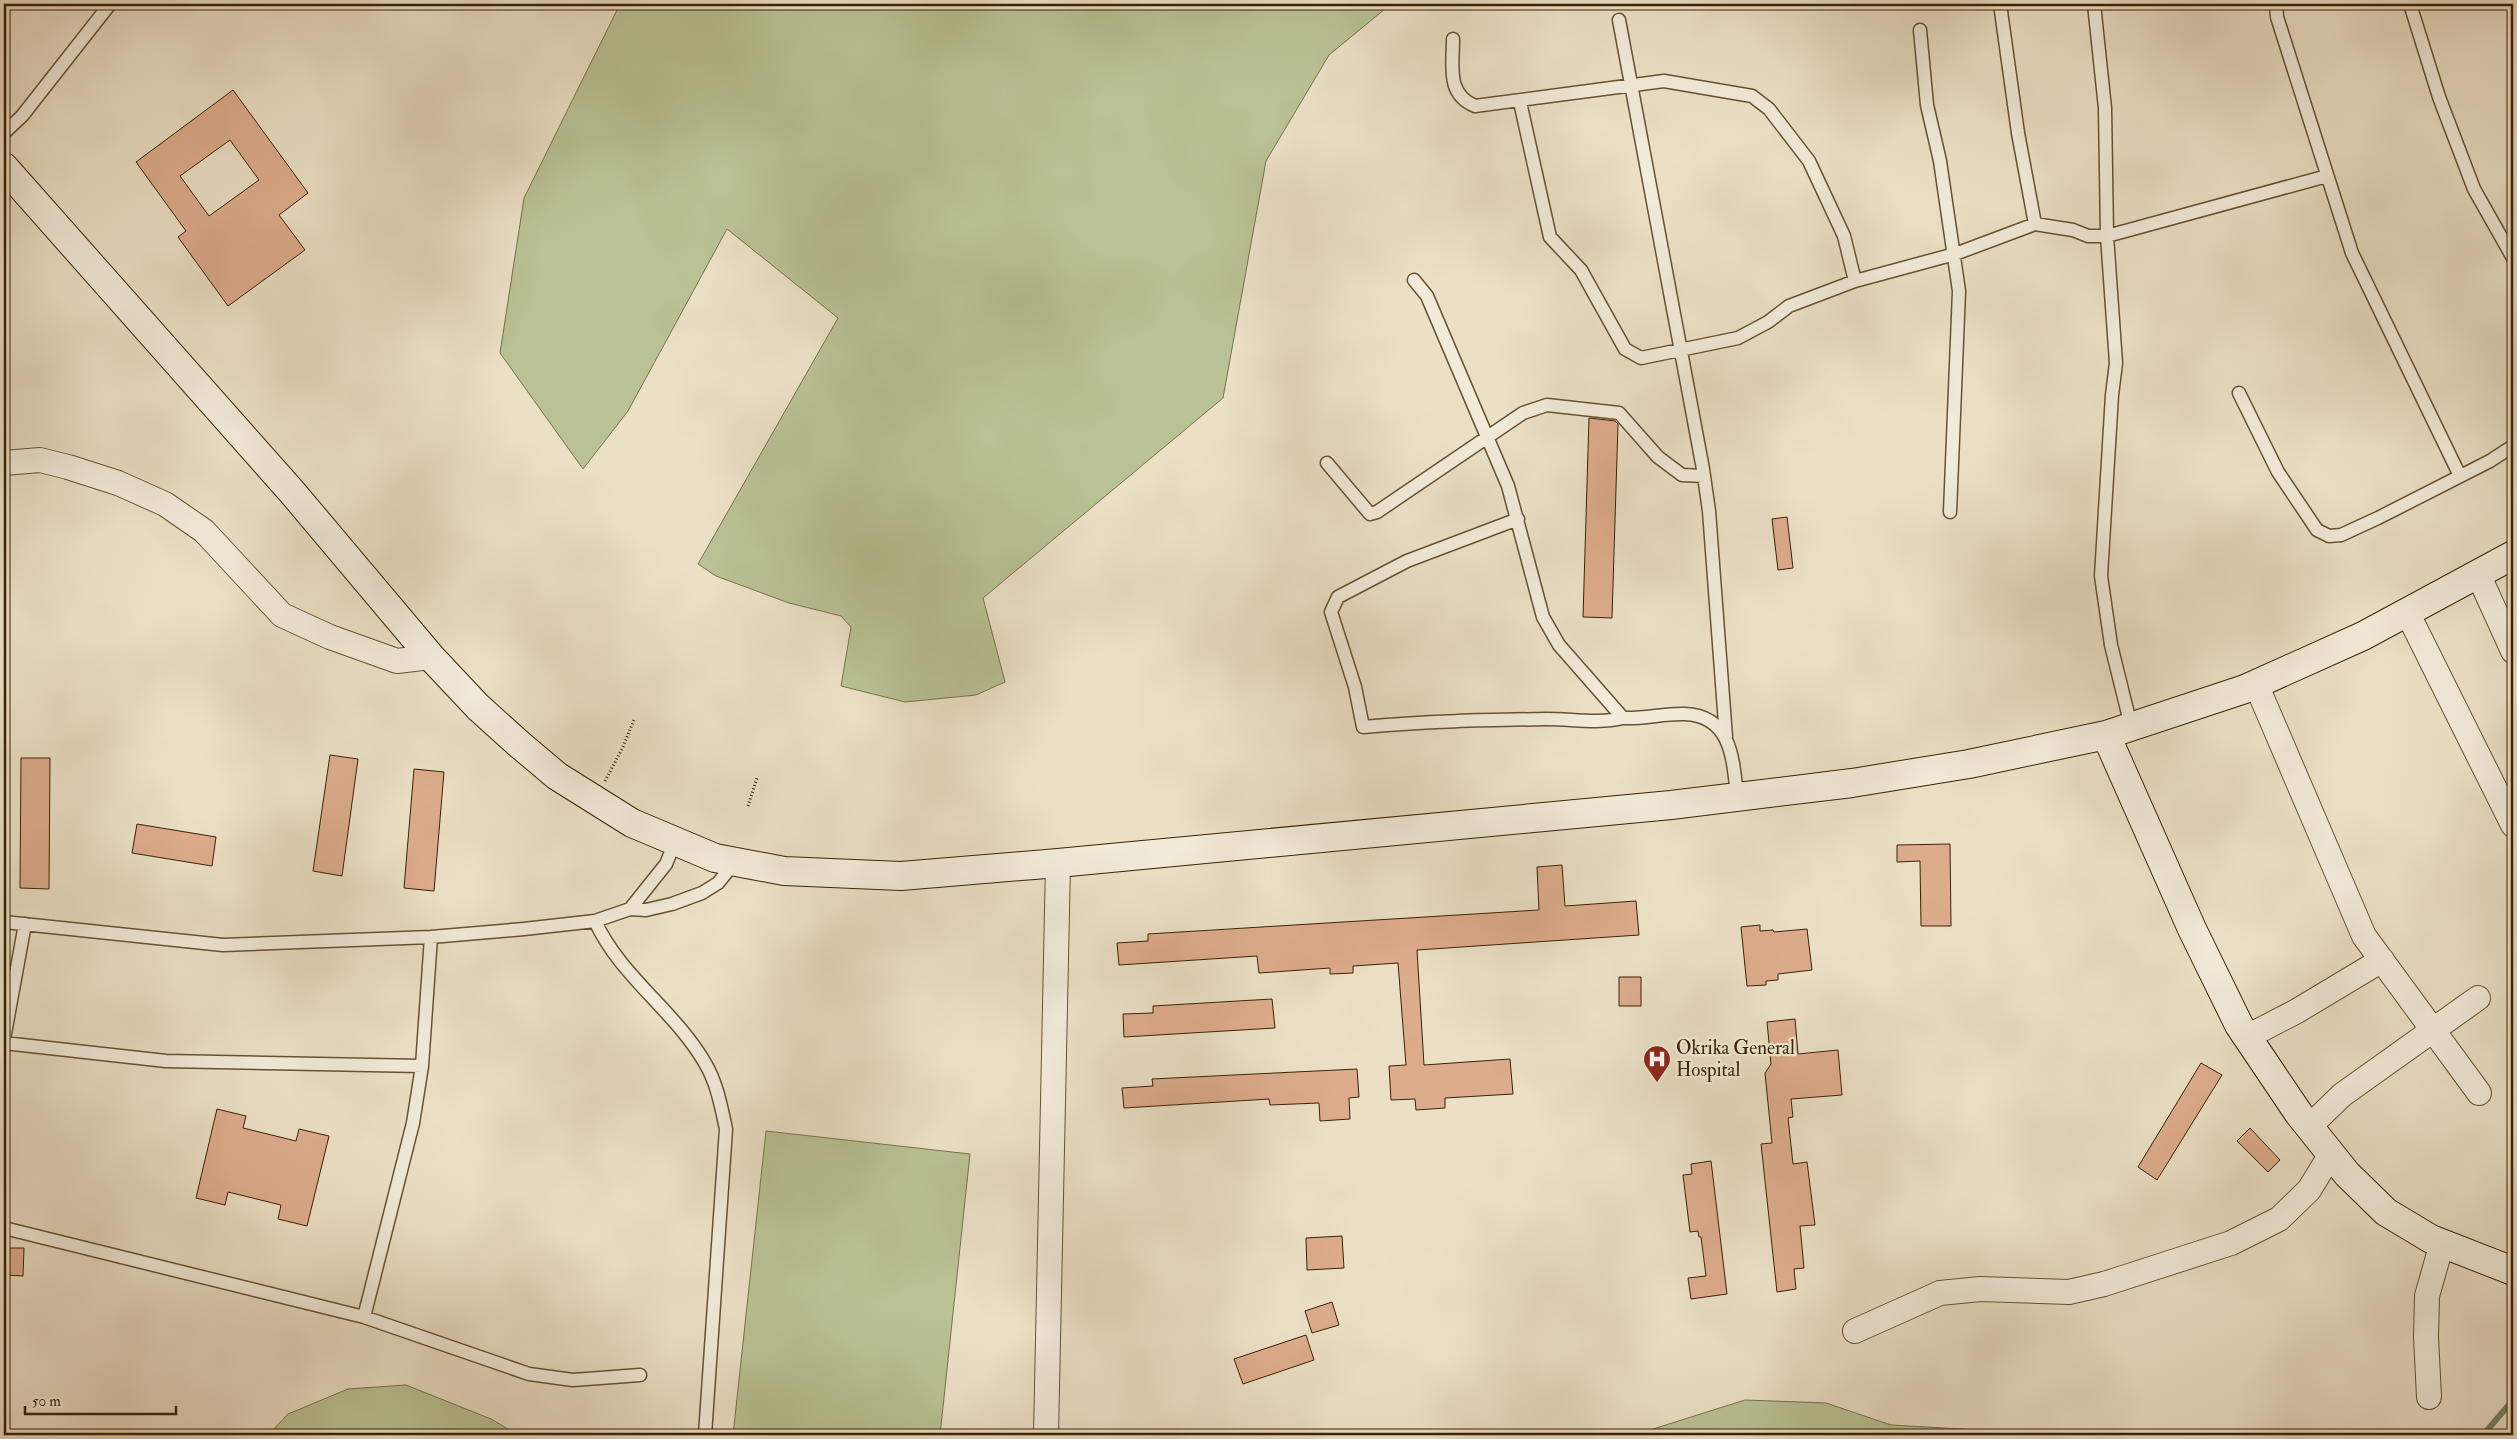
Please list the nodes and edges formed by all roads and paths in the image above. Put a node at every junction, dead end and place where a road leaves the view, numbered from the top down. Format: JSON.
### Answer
{"nodes":[{"id":1,"x":110,"y":4,"type":"edge"},
{"id":2,"x":2000,"y":4,"type":"edge"},
{"id":3,"x":2094,"y":4,"type":"edge"},
{"id":4,"x":2276,"y":4,"type":"edge"},
{"id":5,"x":2410,"y":4,"type":"edge"},
{"id":6,"x":1619,"y":20,"type":"dead end"},
{"id":7,"x":1920,"y":30,"type":"dead end"},
{"id":8,"x":1453,"y":39,"type":"dead end"},
{"id":9,"x":1632,"y":85,"type":"junction"},
{"id":10,"x":1520,"y":102,"type":"junction"},
{"id":11,"x":4,"y":133,"type":"edge"},
{"id":12,"x":4,"y":167,"type":"edge"},
{"id":13,"x":2328,"y":176,"type":"junction"},
{"id":14,"x":2035,"y":224,"type":"junction"},
{"id":15,"x":2107,"y":236,"type":"junction"},
{"id":16,"x":1955,"y":254,"type":"junction"},
{"id":17,"x":2513,"y":258,"type":"edge"},
{"id":18,"x":1414,"y":280,"type":"dead end"},
{"id":19,"x":1856,"y":281,"type":"junction"},
{"id":20,"x":1682,"y":351,"type":"junction"},
{"id":21,"x":2239,"y":393,"type":"dead end"},
{"id":22,"x":1486,"y":437,"type":"junction"},
{"id":23,"x":2513,"y":446,"type":"edge"},
{"id":24,"x":4,"y":463,"type":"edge"},
{"id":25,"x":1327,"y":463,"type":"dead end"},
{"id":26,"x":1704,"y":476,"type":"junction"},
{"id":27,"x":2460,"y":476,"type":"junction"},
{"id":28,"x":1950,"y":512,"type":"dead end"},
{"id":29,"x":1518,"y":519,"type":"junction"},
{"id":30,"x":2513,"y":555,"type":"edge"},
{"id":31,"x":2478,"y":574,"type":"junction"},
{"id":32,"x":2407,"y":612,"type":"junction"},
{"id":33,"x":2513,"y":651,"type":"edge"},
{"id":34,"x":431,"y":657,"type":"junction"},
{"id":35,"x":2256,"y":684,"type":"junction"},
{"id":36,"x":1623,"y":718,"type":"junction"},
{"id":37,"x":634,"y":720,"type":"dead end"},
{"id":38,"x":2131,"y":726,"type":"junction"},
{"id":39,"x":2106,"y":735,"type":"junction"},
{"id":40,"x":1726,"y":737,"type":"junction"},
{"id":41,"x":757,"y":778,"type":"dead end"},
{"id":42,"x":1737,"y":796,"type":"junction"},
{"id":43,"x":594,"y":800,"type":"junction"},
{"id":44,"x":748,"y":806,"type":"dead end"},
{"id":45,"x":2513,"y":825,"type":"edge"},
{"id":46,"x":675,"y":842,"type":"junction"},
{"id":47,"x":735,"y":862,"type":"junction"},
{"id":48,"x":1058,"y":863,"type":"junction"},
{"id":49,"x":630,"y":909,"type":"junction"},
{"id":50,"x":595,"y":921,"type":"junction"},
{"id":51,"x":4,"y":922,"type":"edge"},
{"id":52,"x":25,"y":924,"type":"junction"},
{"id":53,"x":431,"y":937,"type":"junction"},
{"id":54,"x":2382,"y":960,"type":"junction"},
{"id":55,"x":2478,"y":998,"type":"dead end"},
{"id":56,"x":2435,"y":1030,"type":"junction"},
{"id":57,"x":2247,"y":1037,"type":"junction"},
{"id":58,"x":4,"y":1039,"type":"edge"},
{"id":59,"x":4,"y":1043,"type":"edge"},
{"id":60,"x":422,"y":1066,"type":"junction"},
{"id":61,"x":2479,"y":1093,"type":"dead end"},
{"id":62,"x":2309,"y":1127,"type":"junction"},
{"id":63,"x":2331,"y":1154,"type":"junction"},
{"id":64,"x":4,"y":1228,"type":"edge"},
{"id":65,"x":2442,"y":1243,"type":"junction"},
{"id":66,"x":2513,"y":1271,"type":"edge"},
{"id":67,"x":364,"y":1317,"type":"junction"},
{"id":68,"x":1855,"y":1331,"type":"dead end"},
{"id":69,"x":640,"y":1375,"type":"dead end"},
{"id":70,"x":2429,"y":1397,"type":"dead end"},
{"id":71,"x":705,"y":1435,"type":"edge"},
{"id":72,"x":1046,"y":1435,"type":"edge"}],
"edges":[{"from":1,"to":11,"type":"lane"},
{"from":2,"to":14,"type":"lane"},
{"from":3,"to":15,"type":"lane"},
{"from":4,"to":13,"type":"lane"},
{"from":5,"to":17,"type":"lane"},
{"from":6,"to":9,"type":"lane"},
{"from":7,"to":16,"type":"lane"},
{"from":8,"to":10,"type":"lane"},
{"from":9,"to":10,"type":"lane"},
{"from":9,"to":19,"type":"lane"},
{"from":9,"to":20,"type":"lane"},
{"from":10,"to":20,"type":"lane"},
{"from":12,"to":34,"type":"street"},
{"from":13,"to":15,"type":"lane"},
{"from":13,"to":27,"type":"lane"},
{"from":14,"to":15,"type":"lane"},
{"from":14,"to":16,"type":"lane"},
{"from":15,"to":38,"type":"lane"},
{"from":16,"to":19,"type":"lane"},
{"from":16,"to":28,"type":"lane"},
{"from":18,"to":22,"type":"lane"},
{"from":19,"to":20,"type":"lane"},
{"from":20,"to":26,"type":"lane"},
{"from":21,"to":27,"type":"lane"},
{"from":22,"to":25,"type":"lane"},
{"from":22,"to":26,"type":"lane"},
{"from":22,"to":29,"type":"lane"},
{"from":23,"to":27,"type":"lane"},
{"from":24,"to":34,"type":"street"},
{"from":26,"to":40,"type":"lane"},
{"from":29,"to":36,"type":"lane"},
{"from":29,"to":36,"type":"lane"},
{"from":30,"to":31,"type":"street"},
{"from":31,"to":32,"type":"street"},
{"from":31,"to":33,"type":"street"},
{"from":32,"to":35,"type":"street"},
{"from":32,"to":45,"type":"street"},
{"from":34,"to":43,"type":"street"},
{"from":35,"to":38,"type":"street"},
{"from":35,"to":54,"type":"street"},
{"from":36,"to":40,"type":"lane"},
{"from":37,"to":43,"type":"path"},
{"from":38,"to":39,"type":"street"},
{"from":39,"to":42,"type":"street"},
{"from":39,"to":57,"type":"street"},
{"from":40,"to":42,"type":"lane"},
{"from":41,"to":44,"type":"path"},
{"from":42,"to":48,"type":"street"},
{"from":43,"to":46,"type":"street"},
{"from":46,"to":47,"type":"street"},
{"from":46,"to":49,"type":"lane"},
{"from":47,"to":48,"type":"street"},
{"from":47,"to":49,"type":"lane"},
{"from":48,"to":72,"type":"street"},
{"from":49,"to":50,"type":"lane"},
{"from":50,"to":53,"type":"lane"},
{"from":50,"to":71,"type":"lane"},
{"from":51,"to":52,"type":"lane"},
{"from":52,"to":53,"type":"lane"},
{"from":52,"to":58,"type":"lane"},
{"from":53,"to":60,"type":"lane"},
{"from":54,"to":56,"type":"street"},
{"from":54,"to":57,"type":"street"},
{"from":55,"to":56,"type":"street"},
{"from":56,"to":61,"type":"street"},
{"from":56,"to":62,"type":"street"},
{"from":57,"to":62,"type":"street"},
{"from":59,"to":60,"type":"lane"},
{"from":60,"to":67,"type":"lane"},
{"from":62,"to":63,"type":"street"},
{"from":63,"to":65,"type":"street"},
{"from":63,"to":68,"type":"street"},
{"from":64,"to":67,"type":"lane"},
{"from":65,"to":66,"type":"street"},
{"from":65,"to":70,"type":"street"},
{"from":67,"to":69,"type":"lane"}]}
